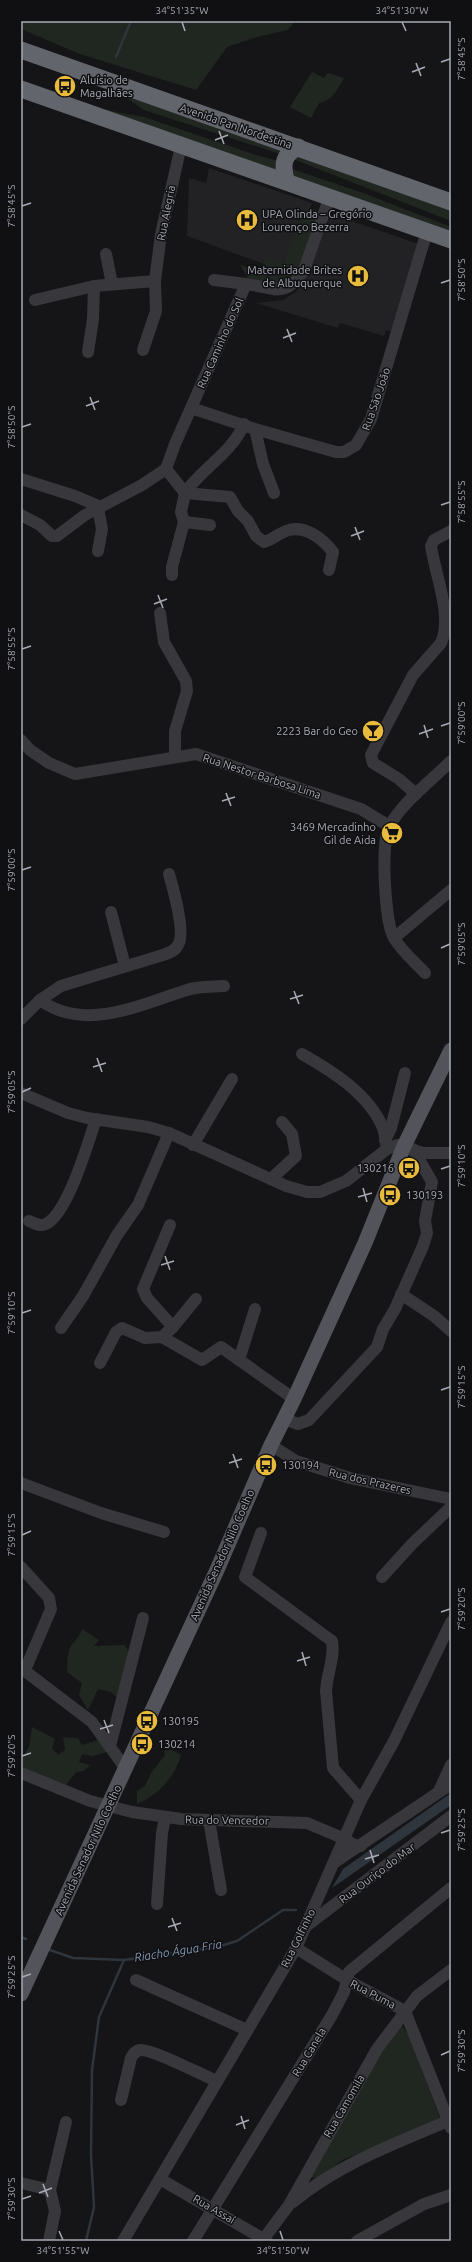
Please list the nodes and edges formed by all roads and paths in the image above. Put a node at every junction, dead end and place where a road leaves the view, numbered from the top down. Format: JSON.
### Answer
{"nodes":[{"id":1,"x":21,"y":50,"type":"edge"},
{"id":2,"x":21,"y":89,"type":"edge"},
{"id":3,"x":181,"y":146,"type":"junction"},
{"id":4,"x":298,"y":147,"type":"junction"},
{"id":5,"x":286,"y":180,"type":"junction"},
{"id":6,"x":330,"y":196,"type":"junction"},
{"id":7,"x":451,"y":202,"type":"edge"},
{"id":8,"x":427,"y":231,"type":"junction"},
{"id":9,"x":451,"y":240,"type":"edge"},
{"id":10,"x":106,"y":254,"type":"dead end"},
{"id":11,"x":214,"y":280,"type":"dead end"},
{"id":12,"x":156,"y":281,"type":"junction"},
{"id":13,"x":112,"y":284,"type":"junction"},
{"id":14,"x":246,"y":284,"type":"junction"},
{"id":15,"x":94,"y":286,"type":"junction"},
{"id":16,"x":35,"y":300,"type":"dead end"},
{"id":17,"x":143,"y":350,"type":"dead end"},
{"id":18,"x":88,"y":352,"type":"dead end"},
{"id":19,"x":192,"y":405,"type":"junction"},
{"id":20,"x":249,"y":427,"type":"junction"},
{"id":21,"x":166,"y":468,"type":"junction"},
{"id":22,"x":21,"y":479,"type":"edge"},
{"id":23,"x":185,"y":493,"type":"junction"},
{"id":24,"x":274,"y":493,"type":"dead end"},
{"id":25,"x":100,"y":508,"type":"junction"},
{"id":26,"x":21,"y":515,"type":"edge"},
{"id":27,"x":184,"y":522,"type":"junction"},
{"id":28,"x":210,"y":525,"type":"dead end"},
{"id":29,"x":451,"y":531,"type":"edge"},
{"id":30,"x":98,"y":551,"type":"dead end"},
{"id":31,"x":329,"y":570,"type":"dead end"},
{"id":32,"x":172,"y":575,"type":"dead end"},
{"id":33,"x":160,"y":613,"type":"dead end"},
{"id":34,"x":23,"y":747,"type":"edge"},
{"id":35,"x":175,"y":756,"type":"junction"},
{"id":36,"x":451,"y":761,"type":"edge"},
{"id":37,"x":416,"y":794,"type":"junction"},
{"id":38,"x":389,"y":826,"type":"junction"},
{"id":39,"x":169,"y":874,"type":"dead end"},
{"id":40,"x":451,"y":890,"type":"edge"},
{"id":41,"x":111,"y":912,"type":"dead end"},
{"id":42,"x":394,"y":938,"type":"junction"},
{"id":43,"x":125,"y":966,"type":"junction"},
{"id":44,"x":425,"y":973,"type":"dead end"},
{"id":45,"x":224,"y":986,"type":"dead end"},
{"id":46,"x":40,"y":1000,"type":"junction"},
{"id":47,"x":21,"y":1019,"type":"edge"},
{"id":48,"x":451,"y":1050,"type":"edge"},
{"id":49,"x":302,"y":1054,"type":"dead end"},
{"id":50,"x":405,"y":1073,"type":"dead end"},
{"id":51,"x":232,"y":1078,"type":"dead end"},
{"id":52,"x":21,"y":1093,"type":"edge"},
{"id":53,"x":96,"y":1119,"type":"junction"},
{"id":54,"x":282,"y":1122,"type":"dead end"},
{"id":55,"x":169,"y":1133,"type":"junction"},
{"id":56,"x":386,"y":1144,"type":"junction"},
{"id":57,"x":193,"y":1145,"type":"junction"},
{"id":58,"x":409,"y":1148,"type":"junction"},
{"id":59,"x":451,"y":1153,"type":"edge"},
{"id":60,"x":271,"y":1179,"type":"junction"},
{"id":61,"x":29,"y":1221,"type":"dead end"},
{"id":62,"x":170,"y":1225,"type":"dead end"},
{"id":63,"x":401,"y":1294,"type":"junction"},
{"id":64,"x":196,"y":1299,"type":"dead end"},
{"id":65,"x":255,"y":1309,"type":"dead end"},
{"id":66,"x":173,"y":1327,"type":"junction"},
{"id":67,"x":61,"y":1328,"type":"dead end"},
{"id":68,"x":451,"y":1331,"type":"edge"},
{"id":69,"x":162,"y":1337,"type":"junction"},
{"id":70,"x":239,"y":1360,"type":"junction"},
{"id":71,"x":100,"y":1364,"type":"dead end"},
{"id":72,"x":294,"y":1399,"type":"junction"},
{"id":73,"x":284,"y":1419,"type":"junction"},
{"id":74,"x":271,"y":1445,"type":"junction"},
{"id":75,"x":21,"y":1483,"type":"edge"},
{"id":76,"x":451,"y":1499,"type":"edge"},
{"id":77,"x":451,"y":1507,"type":"edge"},
{"id":78,"x":164,"y":1532,"type":"dead end"},
{"id":79,"x":262,"y":1533,"type":"dead end"},
{"id":80,"x":21,"y":1567,"type":"edge"},
{"id":81,"x":382,"y":1577,"type":"dead end"},
{"id":82,"x":143,"y":1618,"type":"dead end"},
{"id":83,"x":451,"y":1622,"type":"edge"},
{"id":84,"x":23,"y":1669,"type":"edge"},
{"id":85,"x":110,"y":1746,"type":"junction"},
{"id":86,"x":451,"y":1765,"type":"edge"},
{"id":87,"x":126,"y":1770,"type":"junction"},
{"id":88,"x":21,"y":1773,"type":"edge"},
{"id":89,"x":451,"y":1784,"type":"edge"},
{"id":90,"x":439,"y":1791,"type":"junction"},
{"id":91,"x":361,"y":1800,"type":"junction"},
{"id":92,"x":108,"y":1805,"type":"junction"},
{"id":93,"x":451,"y":1816,"type":"edge"},
{"id":94,"x":166,"y":1818,"type":"junction"},
{"id":95,"x":209,"y":1820,"type":"junction"},
{"id":96,"x":345,"y":1839,"type":"junction"},
{"id":97,"x":361,"y":1846,"type":"junction"},
{"id":98,"x":335,"y":1862,"type":"junction"},
{"id":99,"x":451,"y":1888,"type":"edge"},
{"id":100,"x":221,"y":1890,"type":"dead end"},
{"id":101,"x":157,"y":1904,"type":"dead end"},
{"id":102,"x":303,"y":1929,"type":"junction"},
{"id":103,"x":296,"y":1948,"type":"junction"},
{"id":104,"x":451,"y":1970,"type":"edge"},
{"id":105,"x":136,"y":1980,"type":"dead end"},
{"id":106,"x":348,"y":1980,"type":"junction"},
{"id":107,"x":21,"y":1994,"type":"edge"},
{"id":108,"x":404,"y":2011,"type":"junction"},
{"id":109,"x":247,"y":2030,"type":"junction"},
{"id":110,"x":217,"y":2081,"type":"junction"},
{"id":111,"x":121,"y":2100,"type":"dead end"},
{"id":112,"x":66,"y":2122,"type":"dead end"},
{"id":113,"x":450,"y":2125,"type":"edge"},
{"id":114,"x":160,"y":2179,"type":"junction"},
{"id":115,"x":21,"y":2183,"type":"edge"},
{"id":116,"x":50,"y":2190,"type":"junction"},
{"id":117,"x":451,"y":2196,"type":"edge"},
{"id":118,"x":289,"y":2205,"type":"junction"},
{"id":119,"x":213,"y":2208,"type":"junction"},
{"id":120,"x":264,"y":2240,"type":"edge"},
{"id":121,"x":49,"y":2241,"type":"edge"},
{"id":122,"x":123,"y":2241,"type":"edge"},
{"id":123,"x":193,"y":2241,"type":"edge"},
{"id":124,"x":357,"y":2241,"type":"edge"}],
"edges":[{"from":1,"to":4,"type":"highway","name":"Avenida Pan Nordestina"},
{"from":2,"to":3,"type":"highway"},
{"from":3,"to":5,"type":"highway"},
{"from":3,"to":12,"type":"street","name":"Rua Alegria"},
{"from":4,"to":5,"type":"highway"},
{"from":4,"to":7,"type":"highway","name":"Avenida Pan Nordestina"},
{"from":5,"to":6,"type":"highway"},
{"from":6,"to":8,"type":"highway"},
{"from":6,"to":14,"type":"street","name":"Rua Caminho do Sol"},
{"from":8,"to":9,"type":"highway"},
{"from":8,"to":20,"type":"street","name":"Rua São João"},
{"from":10,"to":13,"type":"street"},
{"from":11,"to":14,"type":"street"},
{"from":12,"to":13,"type":"street"},
{"from":12,"to":17,"type":"street","name":"Rua Alegria"},
{"from":13,"to":15,"type":"street"},
{"from":14,"to":19,"type":"street","name":"Rua Caminho do Sol"},
{"from":15,"to":16,"type":"street"},
{"from":15,"to":18,"type":"street"},
{"from":19,"to":20,"type":"street","name":"Rua São João"},
{"from":19,"to":21,"type":"street","name":"Rua Caminho do Sol"},
{"from":20,"to":23,"type":"street"},
{"from":20,"to":24,"type":"street"},
{"from":21,"to":23,"type":"street"},
{"from":21,"to":25,"type":"street"},
{"from":22,"to":25,"type":"street"},
{"from":23,"to":27,"type":"street"},
{"from":23,"to":31,"type":"street"},
{"from":25,"to":26,"type":"street"},
{"from":25,"to":30,"type":"street"},
{"from":27,"to":28,"type":"street"},
{"from":27,"to":32,"type":"street"},
{"from":29,"to":37,"type":"street"},
{"from":33,"to":35,"type":"street"},
{"from":34,"to":35,"type":"street","name":"Rua Nestor Barbosa Lima"},
{"from":35,"to":38,"type":"street","name":"Rua Nestor Barbosa Lima"},
{"from":36,"to":37,"type":"street"},
{"from":37,"to":38,"type":"street"},
{"from":38,"to":42,"type":"street"},
{"from":39,"to":43,"type":"street"},
{"from":40,"to":42,"type":"street"},
{"from":41,"to":43,"type":"street"},
{"from":42,"to":44,"type":"street"},
{"from":43,"to":46,"type":"street"},
{"from":45,"to":46,"type":"street"},
{"from":46,"to":47,"type":"street"},
{"from":48,"to":58,"type":"main road","name":"Avenida Senador Nilo Coelho"},
{"from":49,"to":56,"type":"street"},
{"from":50,"to":56,"type":"street"},
{"from":51,"to":57,"type":"street"},
{"from":52,"to":53,"type":"street"},
{"from":53,"to":55,"type":"street"},
{"from":53,"to":61,"type":"street"},
{"from":54,"to":60,"type":"street"},
{"from":55,"to":57,"type":"street"},
{"from":55,"to":67,"type":"street"},
{"from":56,"to":58,"type":"street"},
{"from":56,"to":60,"type":"street"},
{"from":57,"to":60,"type":"street"},
{"from":58,"to":59,"type":"street"},
{"from":58,"to":63,"type":"street"},
{"from":58,"to":72,"type":"main road","name":"Avenida Senador Nilo Coelho"},
{"from":62,"to":66,"type":"street"},
{"from":63,"to":68,"type":"street"},
{"from":63,"to":73,"type":"street"},
{"from":64,"to":66,"type":"street"},
{"from":65,"to":70,"type":"street"},
{"from":66,"to":69,"type":"street"},
{"from":69,"to":70,"type":"street"},
{"from":69,"to":71,"type":"street"},
{"from":70,"to":72,"type":"street"},
{"from":72,"to":73,"type":"main road","name":"Avenida Senador Nilo Coelho"},
{"from":73,"to":74,"type":"main road","name":"Avenida Senador Nilo Coelho"},
{"from":74,"to":76,"type":"street","name":"Rua dos Prazeres"},
{"from":74,"to":87,"type":"main road","name":"Avenida Senador Nilo Coelho"},
{"from":75,"to":78,"type":"street"},
{"from":77,"to":81,"type":"street"},
{"from":79,"to":91,"type":"street"},
{"from":80,"to":84,"type":"street"},
{"from":82,"to":85,"type":"street"},
{"from":83,"to":91,"type":"street","name":"Rua Golfinho"},
{"from":84,"to":85,"type":"street"},
{"from":85,"to":87,"type":"street"},
{"from":86,"to":90,"type":"street"},
{"from":87,"to":92,"type":"main road","name":"Avenida Senador Nilo Coelho"},
{"from":88,"to":92,"type":"street","name":"Rua do Vencedor"},
{"from":89,"to":90,"type":"street"},
{"from":90,"to":97,"type":"street"},
{"from":91,"to":96,"type":"street","name":"Rua Golfinho"},
{"from":92,"to":94,"type":"street","name":"Rua do Vencedor"},
{"from":92,"to":107,"type":"main road","name":"Avenida Senador Nilo Coelho"},
{"from":93,"to":102,"type":"street","name":"Rua Ouriço do Mar"},
{"from":94,"to":95,"type":"street","name":"Rua do Vencedor"},
{"from":94,"to":101,"type":"street"},
{"from":95,"to":96,"type":"street","name":"Rua do Vencedor"},
{"from":95,"to":100,"type":"street"},
{"from":96,"to":97,"type":"street"},
{"from":96,"to":98,"type":"street","name":"Rua Golfinho"},
{"from":97,"to":98,"type":"street"},
{"from":98,"to":102,"type":"street","name":"Rua Golfinho"},
{"from":99,"to":106,"type":"street","name":"Rua Canela"},
{"from":102,"to":103,"type":"street","name":"Rua Golfinho"},
{"from":103,"to":106,"type":"street","name":"Rua Puma"},
{"from":103,"to":109,"type":"street","name":"Rua Golfinho"},
{"from":104,"to":108,"type":"street","name":"Rua Camomila"},
{"from":105,"to":109,"type":"street"},
{"from":106,"to":108,"type":"street","name":"Rua Puma"},
{"from":106,"to":119,"type":"street","name":"Rua Canela"},
{"from":108,"to":113,"type":"street","name":"Rua Puma"},
{"from":108,"to":118,"type":"street","name":"Rua Camomila"},
{"from":109,"to":110,"type":"street","name":"Rua Golfinho"},
{"from":110,"to":111,"type":"street"},
{"from":110,"to":114,"type":"street","name":"Rua Golfinho"},
{"from":112,"to":116,"type":"street"},
{"from":113,"to":118,"type":"street","name":"Rua Camomila"},
{"from":114,"to":119,"type":"street","name":"Rua Assaí"},
{"from":114,"to":122,"type":"street","name":"Rua Golfinho"},
{"from":115,"to":116,"type":"street"},
{"from":116,"to":121,"type":"street"},
{"from":117,"to":124,"type":"street"},
{"from":118,"to":120,"type":"street","name":"Rua Camomila"},
{"from":119,"to":120,"type":"street","name":"Rua Assaí"},
{"from":119,"to":123,"type":"street","name":"Rua Canela"}]}
